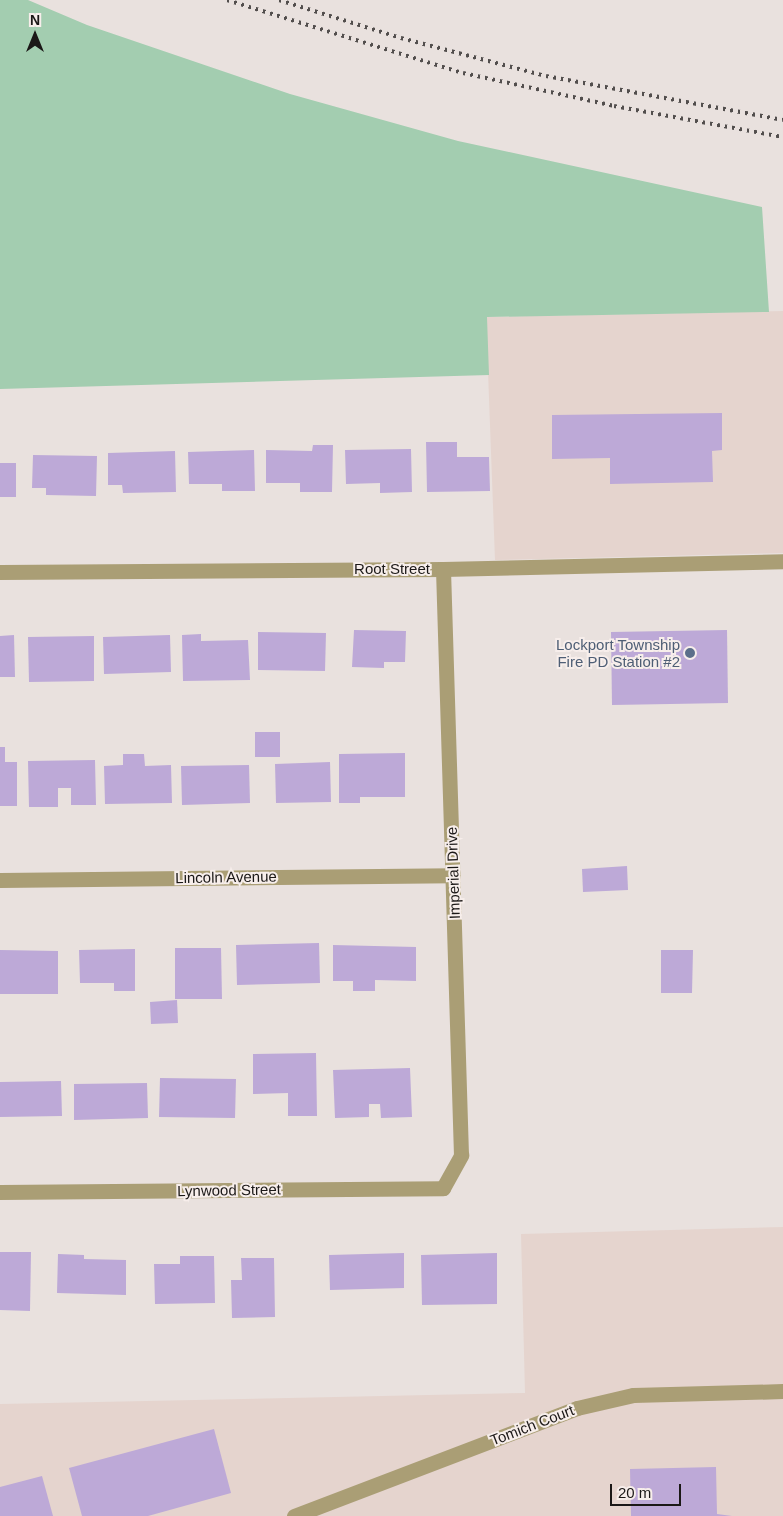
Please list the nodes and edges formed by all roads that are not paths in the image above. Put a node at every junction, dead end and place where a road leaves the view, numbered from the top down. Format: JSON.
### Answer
{"nodes":[{"id":1,"x":783,"y":561,"type":"edge"},
{"id":2,"x":443,"y":569,"type":"junction"},
{"id":3,"x":0,"y":572,"type":"edge"},
{"id":4,"x":453,"y":874,"type":"junction"},
{"id":5,"x":0,"y":880,"type":"edge"},
{"id":6,"x":450,"y":1175,"type":"joint"},
{"id":7,"x":0,"y":1192,"type":"edge"},
{"id":8,"x":783,"y":1391,"type":"edge"},
{"id":9,"x":294,"y":1516,"type":"edge"}],
"edges":[{"from":1,"to":2,"type":"street","name":"Root Street"},
{"from":2,"to":3,"type":"street","name":"Root Street"},
{"from":2,"to":4,"type":"street","name":"Imperial Drive"},
{"from":4,"to":5,"type":"street","name":"Lincoln Avenue"},
{"from":4,"to":6,"type":"street","name":"Imperial Drive"},
{"from":6,"to":7,"type":"street","name":"Lynwood Street"},
{"from":8,"to":9,"type":"street","name":"Tomich Court"}]}
